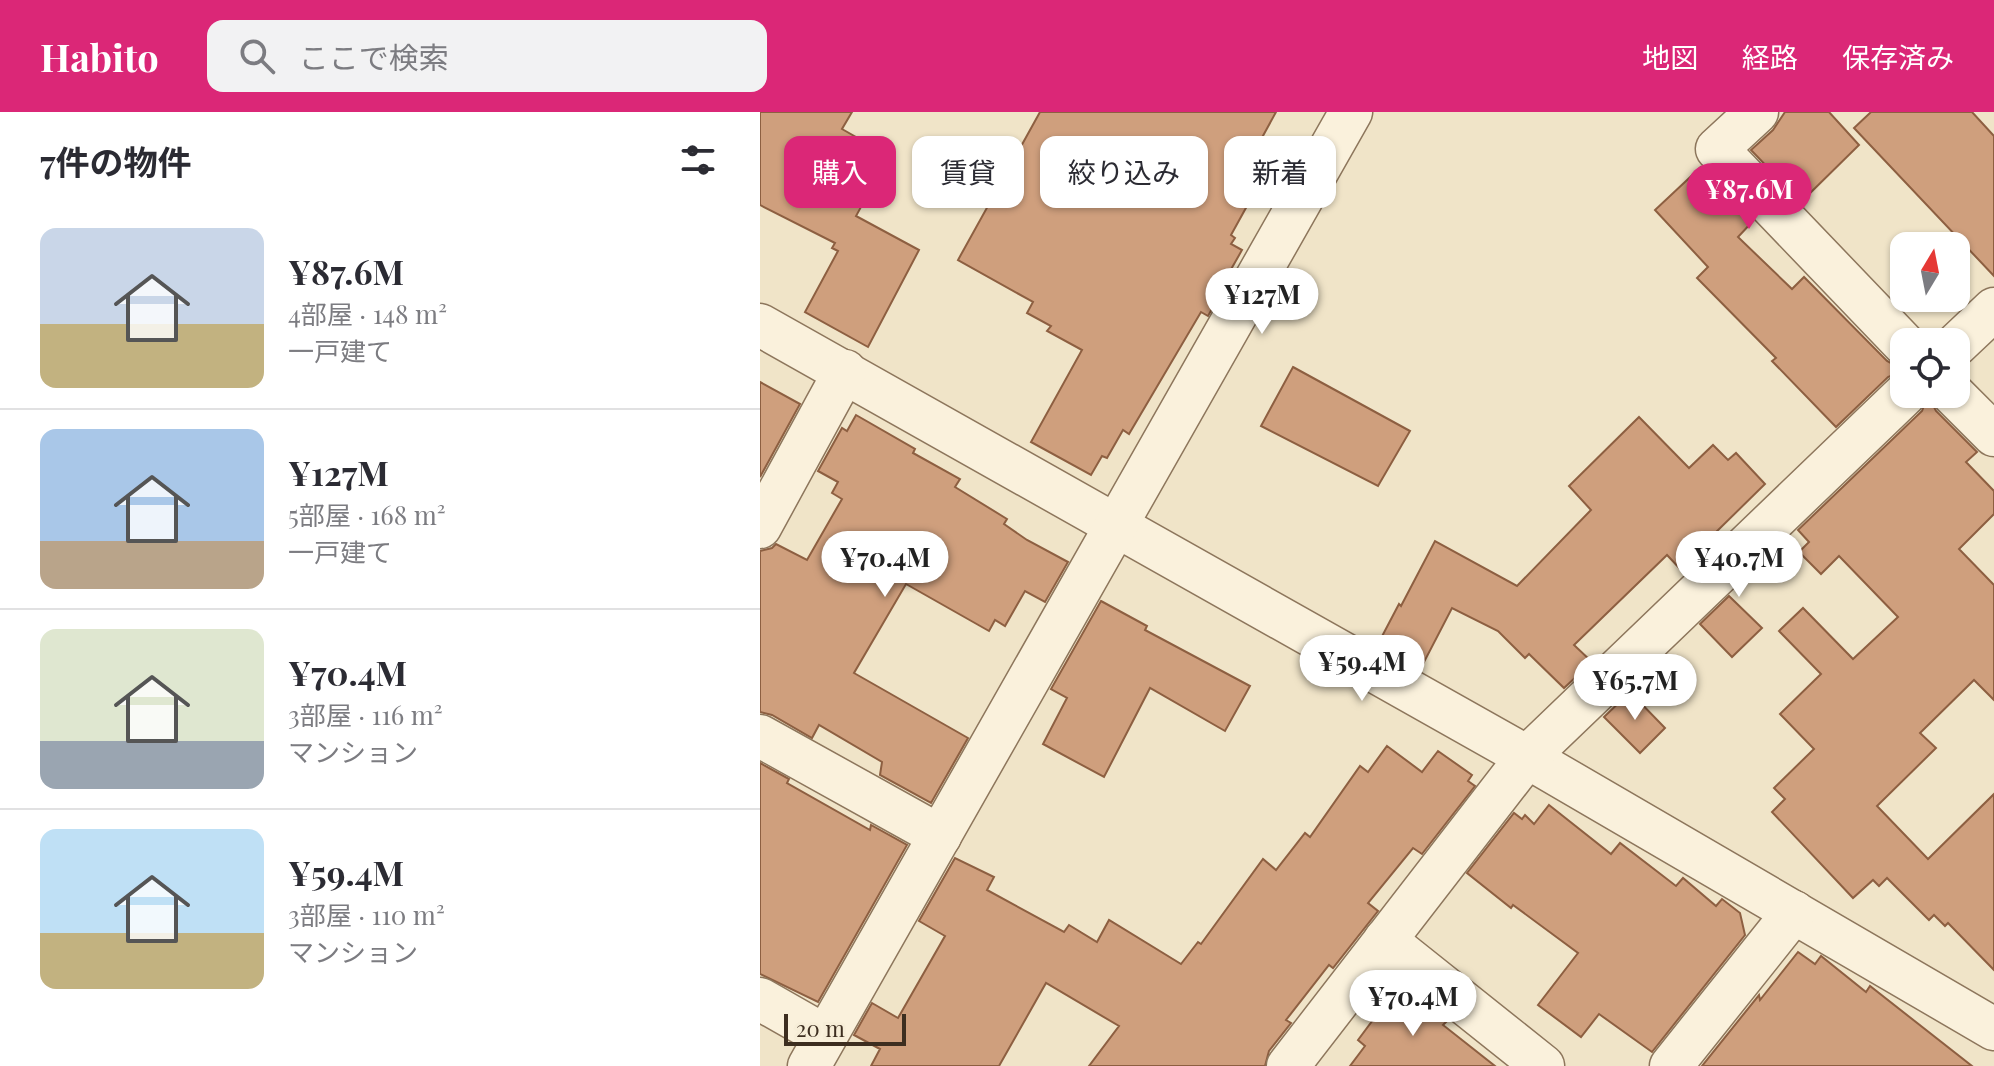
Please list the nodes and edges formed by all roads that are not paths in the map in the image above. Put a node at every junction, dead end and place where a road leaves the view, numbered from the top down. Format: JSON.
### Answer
{"nodes":[{"id":1,"x":1351,"y":112,"type":"edge"},
{"id":2,"x":1757,"y":112,"type":"edge"},
{"id":3,"x":1994,"y":309,"type":"edge"},
{"id":4,"x":760,"y":325,"type":"edge"},
{"id":5,"x":1890,"y":329,"type":"edge"},
{"id":6,"x":1970,"y":332,"type":"edge"},
{"id":7,"x":845,"y":371,"type":"junction"},
{"id":8,"x":1890,"y":408,"type":"edge"},
{"id":9,"x":1967,"y":408,"type":"edge"},
{"id":10,"x":1994,"y":435,"type":"edge"},
{"id":11,"x":760,"y":527,"type":"edge"},
{"id":12,"x":1116,"y":527,"type":"junction"},
{"id":13,"x":760,"y":736,"type":"edge"},
{"id":14,"x":1527,"y":757,"type":"junction"},
{"id":15,"x":940,"y":836,"type":"junction"},
{"id":16,"x":1794,"y":912,"type":"junction"},
{"id":17,"x":1385,"y":940,"type":"junction"},
{"id":18,"x":760,"y":999,"type":"edge"},
{"id":19,"x":1994,"y":1029,"type":"edge"},
{"id":20,"x":817,"y":1051,"type":"edge"},
{"id":21,"x":1288,"y":1066,"type":"edge"},
{"id":22,"x":1543,"y":1066,"type":"edge"},
{"id":23,"x":1671,"y":1066,"type":"edge"}],
"edges":[{"from":1,"to":12,"type":"street"},
{"from":2,"to":5,"type":"street"},
{"from":3,"to":6,"type":"street"},
{"from":4,"to":7,"type":"street"},
{"from":7,"to":11,"type":"street"},
{"from":7,"to":12,"type":"street"},
{"from":8,"to":14,"type":"street"},
{"from":9,"to":10,"type":"street"},
{"from":12,"to":14,"type":"street"},
{"from":12,"to":15,"type":"street"},
{"from":13,"to":15,"type":"street"},
{"from":14,"to":16,"type":"street"},
{"from":14,"to":17,"type":"street"},
{"from":15,"to":20,"type":"street"},
{"from":16,"to":19,"type":"street"},
{"from":16,"to":23,"type":"street"},
{"from":17,"to":21,"type":"street"},
{"from":17,"to":22,"type":"street"},
{"from":18,"to":20,"type":"street"}]}
